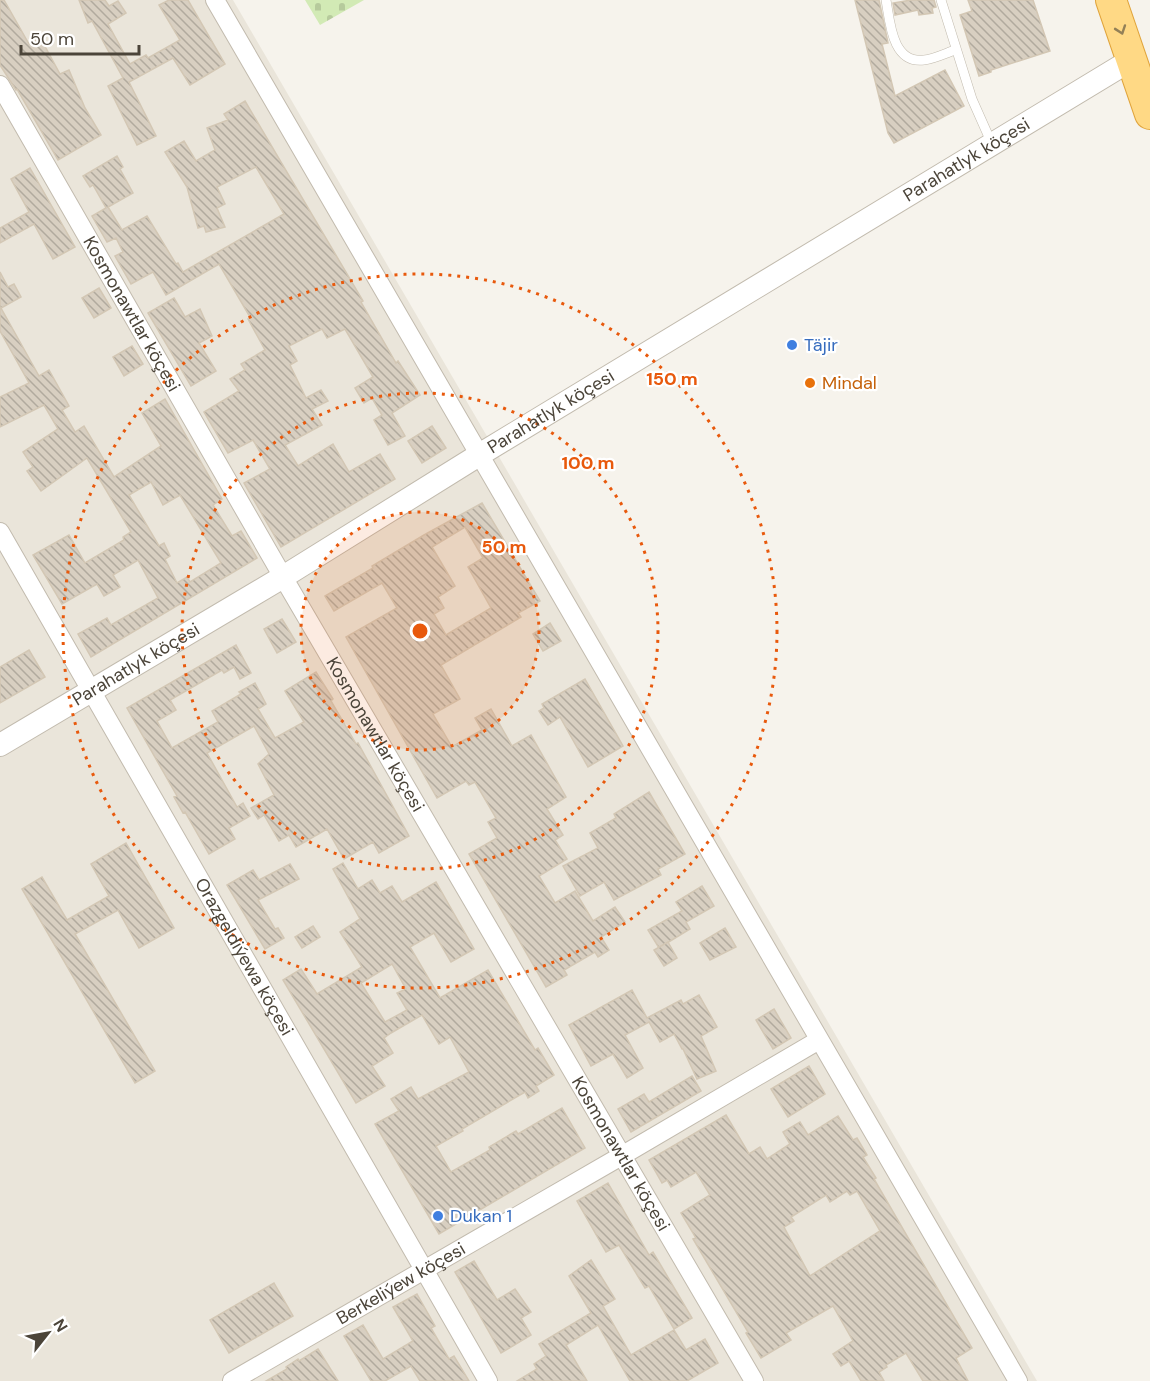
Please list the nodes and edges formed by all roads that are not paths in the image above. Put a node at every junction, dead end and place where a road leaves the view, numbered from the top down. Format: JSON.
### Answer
{"nodes":[{"id":1,"x":215,"y":0,"type":"edge"},
{"id":2,"x":886,"y":0,"type":"edge"},
{"id":3,"x":941,"y":0,"type":"edge"},
{"id":4,"x":1111,"y":0,"type":"edge"},
{"id":5,"x":955,"y":50,"type":"junction"},
{"id":6,"x":1131,"y":60,"type":"junction"},
{"id":7,"x":0,"y":85,"type":"edge"},
{"id":8,"x":1150,"y":114,"type":"edge"},
{"id":9,"x":992,"y":144,"type":"junction"},
{"id":10,"x":479,"y":455,"type":"junction"},
{"id":11,"x":0,"y":532,"type":"edge"},
{"id":12,"x":283,"y":577,"type":"junction"},
{"id":13,"x":91,"y":690,"type":"junction"},
{"id":14,"x":0,"y":745,"type":"edge"},
{"id":15,"x":819,"y":1040,"type":"junction"},
{"id":16,"x":623,"y":1155,"type":"junction"},
{"id":17,"x":424,"y":1269,"type":"junction"},
{"id":18,"x":232,"y":1381,"type":"edge"},
{"id":19,"x":488,"y":1381,"type":"edge"},
{"id":20,"x":754,"y":1381,"type":"edge"},
{"id":21,"x":1018,"y":1381,"type":"edge"}],
"edges":[{"from":1,"to":10,"type":"street"},
{"from":2,"to":5,"type":"lane"},
{"from":3,"to":5,"type":"lane"},
{"from":4,"to":6,"type":"highway","one_way":true},
{"from":5,"to":9,"type":"lane"},
{"from":6,"to":8,"type":"highway"},
{"from":6,"to":9,"type":"street","name":"Parahatlyk köçesi"},
{"from":7,"to":12,"type":"street","name":"Kosmonawtlar köçesi"},
{"from":9,"to":10,"type":"street","name":"Parahatlyk köçesi"},
{"from":10,"to":12,"type":"street","name":"Parahatlyk köçesi"},
{"from":10,"to":15,"type":"street"},
{"from":11,"to":13,"type":"street","name":"Orazgeldiýewa köçesi"},
{"from":12,"to":13,"type":"street","name":"Parahatlyk köçesi"},
{"from":12,"to":16,"type":"street","name":"Kosmonawtlar köçesi"},
{"from":13,"to":14,"type":"street","name":"Parahatlyk köçesi"},
{"from":13,"to":17,"type":"street","name":"Orazgeldiýewa köçesi"},
{"from":15,"to":16,"type":"street","name":"Berkeliýew köçesi"},
{"from":15,"to":21,"type":"street"},
{"from":16,"to":17,"type":"street","name":"Berkeliýew köçesi"},
{"from":16,"to":20,"type":"street","name":"Kosmonawtlar köçesi"},
{"from":17,"to":18,"type":"street","name":"Berkeliýew köçesi"},
{"from":17,"to":19,"type":"street","name":"Orazgeldiýewa köçesi"}]}
